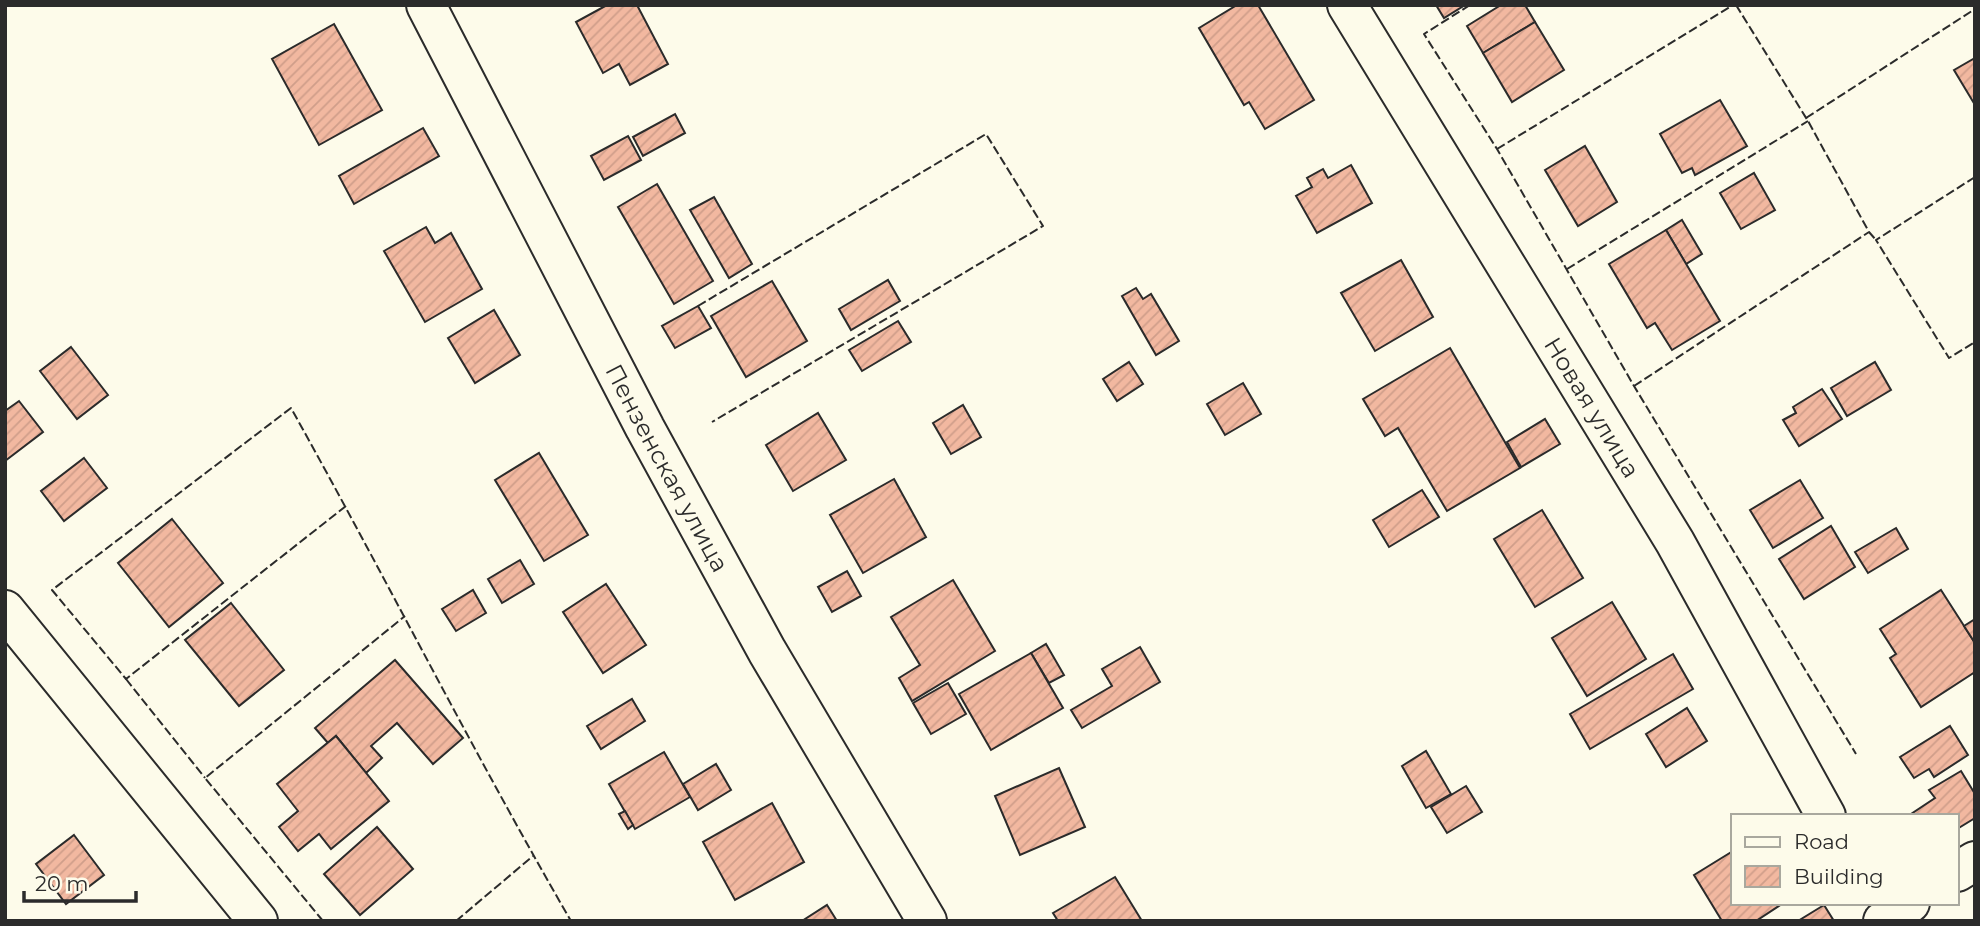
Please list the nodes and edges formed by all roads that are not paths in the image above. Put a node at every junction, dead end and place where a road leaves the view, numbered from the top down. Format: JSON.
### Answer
{"nodes":[{"id":1,"x":426,"y":5,"type":"edge"},
{"id":2,"x":1347,"y":5,"type":"edge"},
{"id":3,"x":5,"y":610,"type":"edge"},
{"id":4,"x":1825,"y":814,"type":"edge"},
{"id":5,"x":1975,"y":861,"type":"edge"},
{"id":6,"x":1959,"y":871,"type":"edge"},
{"id":7,"x":1875,"y":905,"type":"edge"},
{"id":8,"x":1907,"y":905,"type":"edge"},
{"id":9,"x":258,"y":921,"type":"edge"},
{"id":10,"x":927,"y":921,"type":"edge"},
{"id":11,"x":1883,"y":921,"type":"edge"}],
"edges":[{"from":1,"to":10,"type":"street","name":"Пензенская улица"},
{"from":2,"to":4,"type":"street","name":"Новая улица"},
{"from":3,"to":9,"type":"street"},
{"from":5,"to":6,"type":"street"},
{"from":7,"to":11,"type":"street"},
{"from":8,"to":11,"type":"street"}]}
